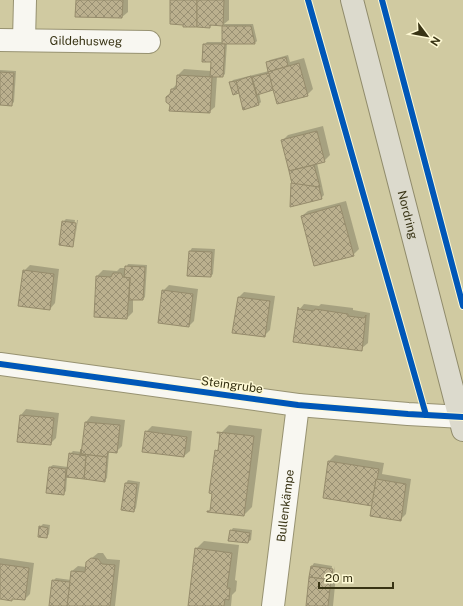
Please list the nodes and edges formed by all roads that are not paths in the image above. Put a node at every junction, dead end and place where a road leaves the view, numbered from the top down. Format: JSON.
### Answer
{"nodes":[{"id":1,"x":25,"y":0,"type":"edge"},
{"id":2,"x":352,"y":0,"type":"edge"},
{"id":3,"x":0,"y":40,"type":"edge"},
{"id":4,"x":24,"y":40,"type":"junction"},
{"id":5,"x":148,"y":42,"type":"dead end"},
{"id":6,"x":0,"y":364,"type":"edge"},
{"id":7,"x":298,"y":405,"type":"junction"},
{"id":8,"x":462,"y":421,"type":"edge"},
{"id":9,"x":273,"y":606,"type":"edge"}],
"edges":[{"from":1,"to":4,"type":"street"},
{"from":2,"to":8,"type":"main road","name":"Nordring"},
{"from":3,"to":4,"type":"street","name":"Gildehusweg"},
{"from":4,"to":5,"type":"street","name":"Gildehusweg"},
{"from":6,"to":7,"type":"street","name":"Steingrube"},
{"from":7,"to":8,"type":"street","name":"Steingrube"},
{"from":7,"to":9,"type":"street","name":"Bullenkämpe"}]}
